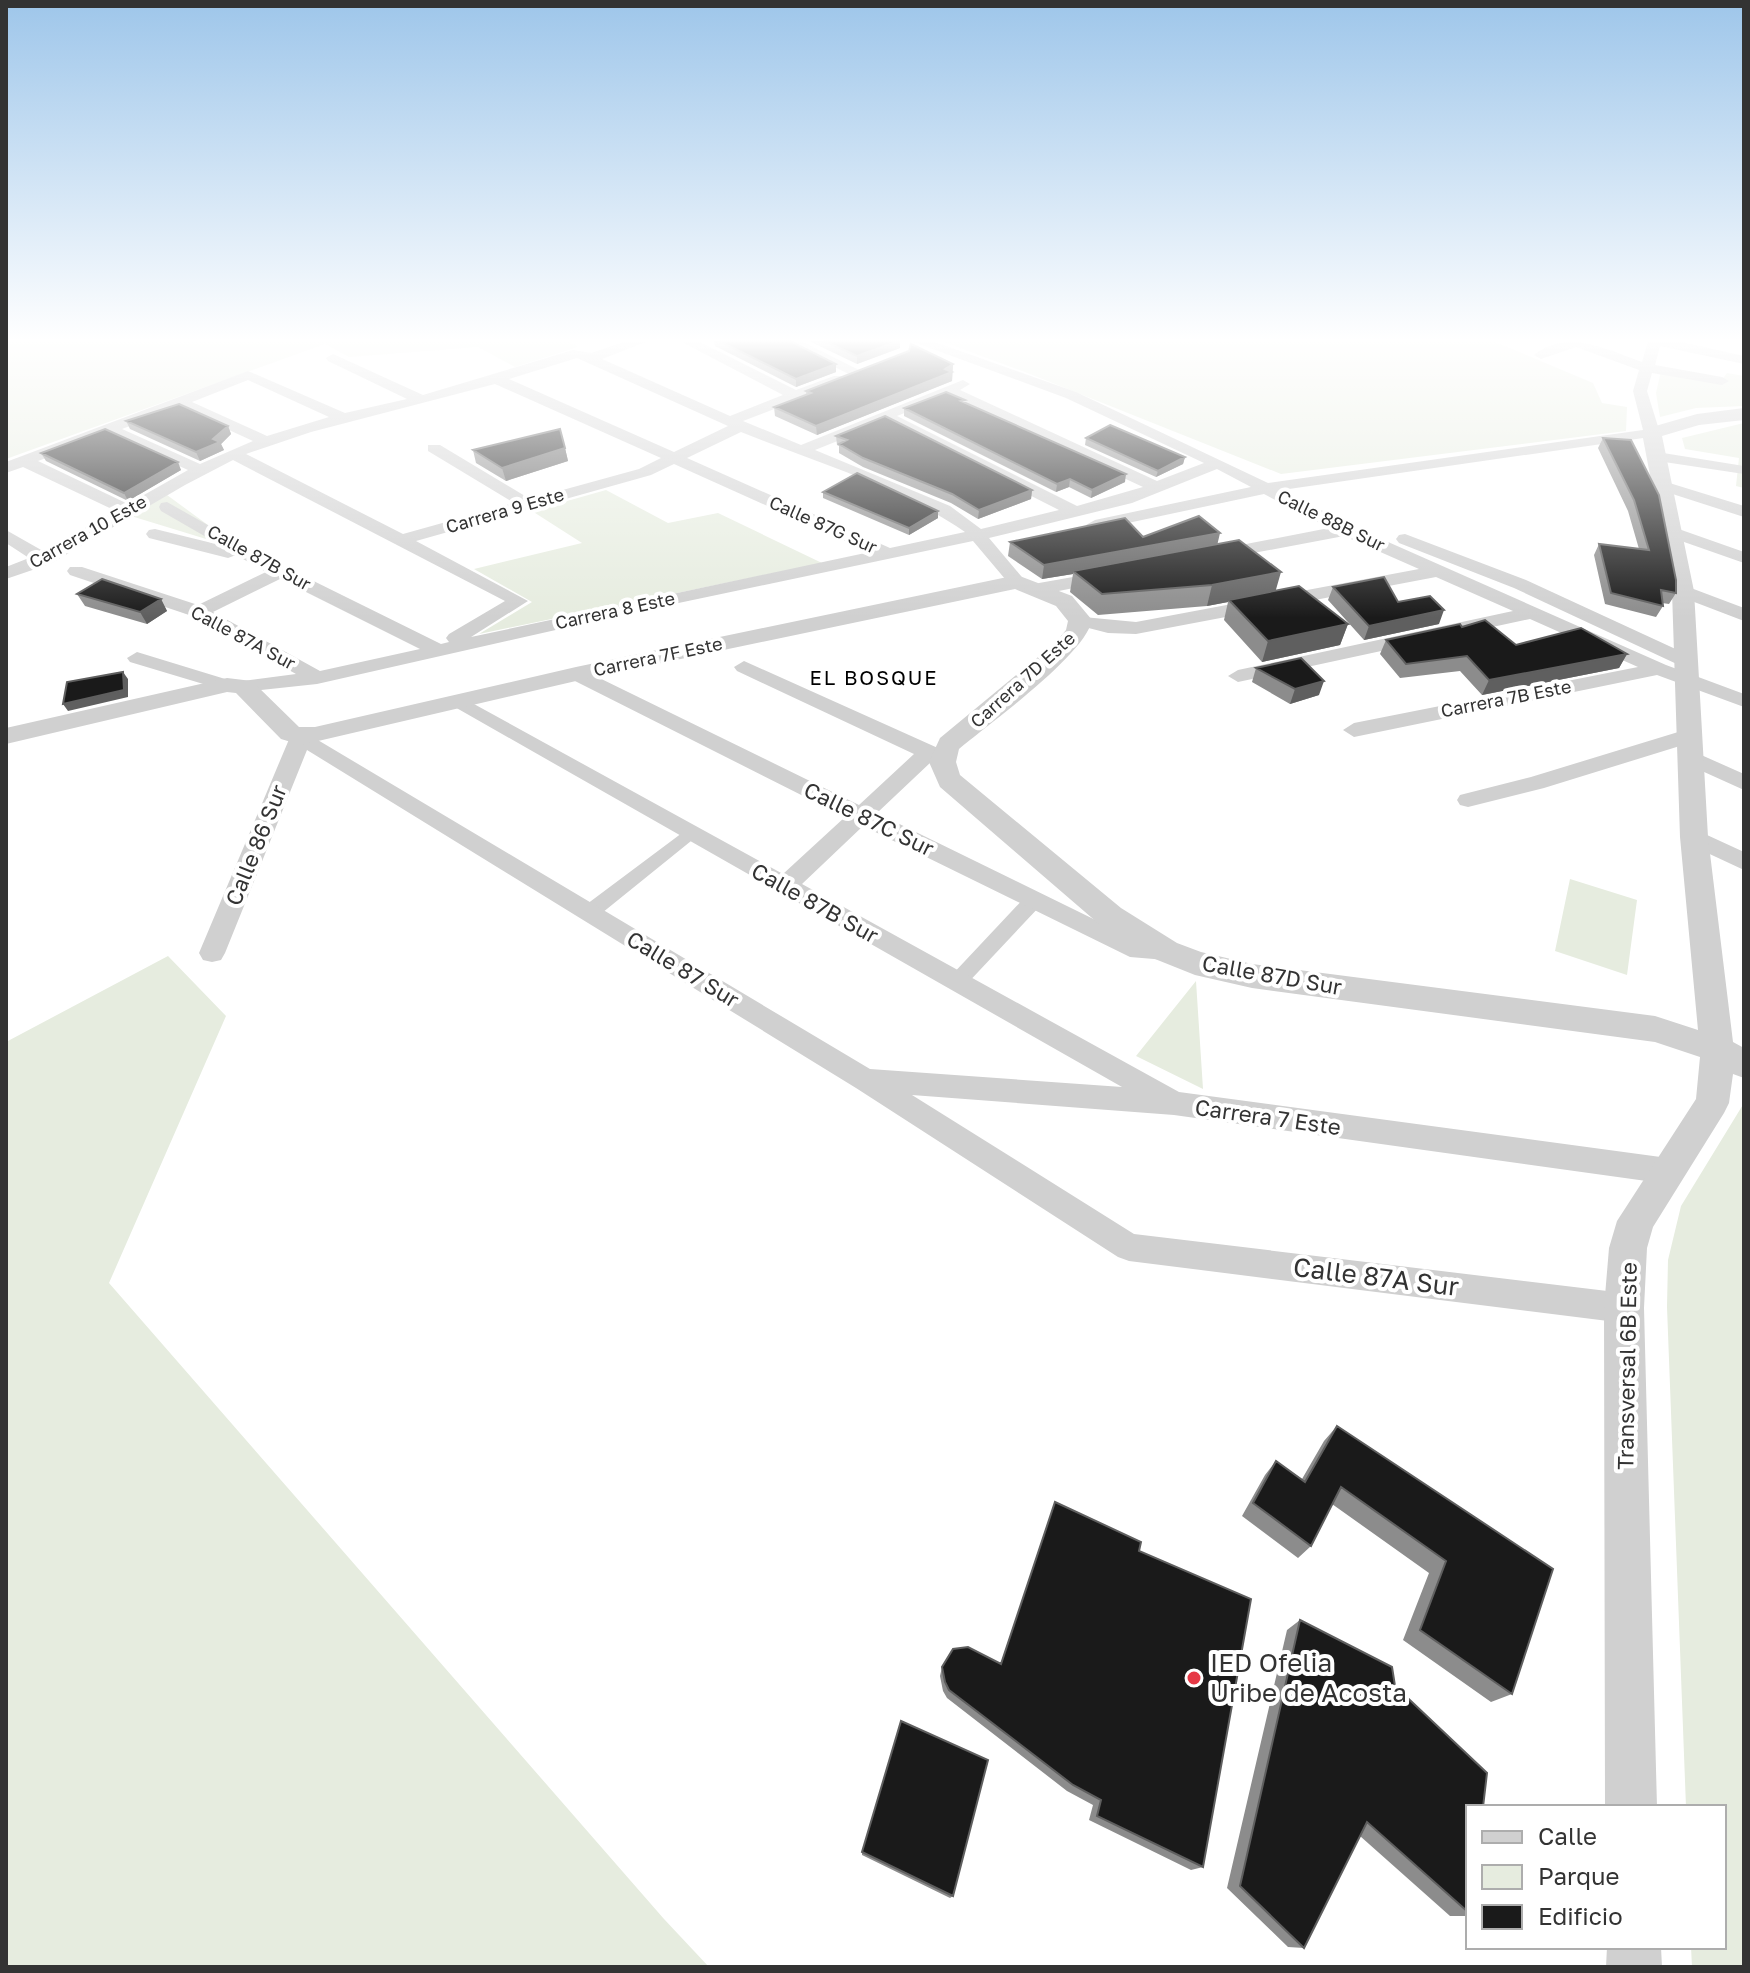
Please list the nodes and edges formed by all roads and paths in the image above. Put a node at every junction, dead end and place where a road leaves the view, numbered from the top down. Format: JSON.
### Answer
{"nodes":[{"id":1,"x":95,"y":433,"type":"edge"},
{"id":2,"x":119,"y":433,"type":"edge"},
{"id":3,"x":249,"y":433,"type":"edge"},
{"id":4,"x":293,"y":433,"type":"edge"},
{"id":5,"x":617,"y":433,"type":"edge"},
{"id":6,"x":717,"y":433,"type":"edge"},
{"id":7,"x":758,"y":433,"type":"edge"},
{"id":8,"x":844,"y":433,"type":"edge"},
{"id":9,"x":919,"y":433,"type":"edge"},
{"id":10,"x":1040,"y":433,"type":"edge"},
{"id":11,"x":1153,"y":433,"type":"edge"},
{"id":12,"x":1652,"y":433,"type":"joint"},
{"id":13,"x":266,"y":441,"type":"junction"},
{"id":14,"x":434,"y":448,"type":"dead end"},
{"id":15,"x":800,"y":451,"type":"junction"},
{"id":16,"x":233,"y":454,"type":"junction"},
{"id":17,"x":1657,"y":457,"type":"junction"},
{"id":18,"x":673,"y":458,"type":"junction"},
{"id":19,"x":24,"y":461,"type":"junction"},
{"id":20,"x":1218,"y":463,"type":"junction"},
{"id":21,"x":6,"y":468,"type":"edge"},
{"id":22,"x":201,"y":470,"type":"junction"},
{"id":23,"x":1742,"y":470,"type":"dead end"},
{"id":24,"x":1663,"y":486,"type":"junction"},
{"id":25,"x":1159,"y":488,"type":"junction"},
{"id":26,"x":1271,"y":488,"type":"junction"},
{"id":27,"x":528,"y":505,"type":"junction"},
{"id":28,"x":167,"y":507,"type":"dead end"},
{"id":29,"x":127,"y":510,"type":"junction"},
{"id":30,"x":1076,"y":512,"type":"junction"},
{"id":31,"x":1744,"y":512,"type":"edge"},
{"id":32,"x":1346,"y":530,"type":"junction"},
{"id":33,"x":1673,"y":532,"type":"junction"},
{"id":34,"x":155,"y":534,"type":"dead end"},
{"id":35,"x":6,"y":535,"type":"edge"},
{"id":36,"x":402,"y":540,"type":"junction"},
{"id":37,"x":984,"y":542,"type":"junction"},
{"id":38,"x":889,"y":554,"type":"junction"},
{"id":39,"x":1744,"y":558,"type":"edge"},
{"id":40,"x":255,"y":559,"type":"junction"},
{"id":41,"x":44,"y":560,"type":"junction"},
{"id":42,"x":1193,"y":560,"type":"edge"},
{"id":43,"x":76,"y":571,"type":"dead end"},
{"id":44,"x":1132,"y":571,"type":"edge"},
{"id":45,"x":1437,"y":571,"type":"junction"},
{"id":46,"x":280,"y":572,"type":"junction"},
{"id":47,"x":6,"y":574,"type":"edge"},
{"id":48,"x":1028,"y":586,"type":"junction"},
{"id":49,"x":1683,"y":591,"type":"junction"},
{"id":50,"x":199,"y":612,"type":"junction"},
{"id":51,"x":1531,"y":613,"type":"junction"},
{"id":52,"x":1744,"y":615,"type":"edge"},
{"id":53,"x":1080,"y":620,"type":"junction"},
{"id":54,"x":437,"y":650,"type":"junction"},
{"id":55,"x":137,"y":658,"type":"dead end"},
{"id":56,"x":744,"y":667,"type":"dead end"},
{"id":57,"x":1659,"y":669,"type":"junction"},
{"id":58,"x":1688,"y":671,"type":"junction"},
{"id":59,"x":576,"y":674,"type":"junction"},
{"id":60,"x":1238,"y":676,"type":"dead end"},
{"id":61,"x":317,"y":678,"type":"junction"},
{"id":62,"x":235,"y":686,"type":"junction"},
{"id":63,"x":1744,"y":701,"type":"edge"},
{"id":64,"x":456,"y":702,"type":"junction"},
{"id":65,"x":1354,"y":730,"type":"dead end"},
{"id":66,"x":6,"y":736,"type":"edge"},
{"id":67,"x":301,"y":737,"type":"junction"},
{"id":68,"x":1689,"y":746,"type":"junction"},
{"id":69,"x":935,"y":755,"type":"junction"},
{"id":70,"x":1744,"y":783,"type":"edge"},
{"id":71,"x":1468,"y":800,"type":"dead end"},
{"id":72,"x":861,"y":815,"type":"junction"},
{"id":73,"x":690,"y":833,"type":"junction"},
{"id":74,"x":1694,"y":837,"type":"junction"},
{"id":75,"x":1744,"y":862,"type":"edge"},
{"id":76,"x":785,"y":886,"type":"junction"},
{"id":77,"x":1034,"y":900,"type":"junction"},
{"id":78,"x":590,"y":912,"type":"junction"},
{"id":79,"x":1166,"y":951,"type":"junction"},
{"id":80,"x":212,"y":953,"type":"dead end"},
{"id":81,"x":956,"y":983,"type":"junction"},
{"id":82,"x":1730,"y":1056,"type":"edge"},
{"id":83,"x":866,"y":1080,"type":"junction"},
{"id":84,"x":1174,"y":1103,"type":"junction"},
{"id":85,"x":1668,"y":1171,"type":"junction"},
{"id":86,"x":1129,"y":1247,"type":"joint"},
{"id":87,"x":1624,"y":1308,"type":"junction"},
{"id":88,"x":1631,"y":1805,"type":"edge"}],
"edges":[{"from":1,"to":19,"type":"street"},
{"from":2,"to":22,"type":"street"},
{"from":3,"to":13,"type":"street"},
{"from":4,"to":13,"type":"street","name":"Carrera 10 Este"},
{"from":5,"to":18,"type":"street","name":"Calle 87G Sur"},
{"from":6,"to":18,"type":"street","name":"Carrera 9 Este"},
{"from":7,"to":15,"type":"street"},
{"from":8,"to":15,"type":"street"},
{"from":9,"to":30,"type":"street"},
{"from":10,"to":25,"type":"street"},
{"from":11,"to":20,"type":"street","name":"Calle 88B Sur"},
{"from":12,"to":17,"type":"street","name":"Transversal 6B Este"},
{"from":12,"to":26,"type":"street","name":"Carrera 8 Este"},
{"from":13,"to":16,"type":"street","name":"Carrera 10 Este"},
{"from":14,"to":27,"type":"street"},
{"from":15,"to":37,"type":"street"},
{"from":16,"to":22,"type":"street","name":"Carrera 10 Este"},
{"from":16,"to":36,"type":"street"},
{"from":17,"to":23,"type":"street"},
{"from":17,"to":24,"type":"street","name":"Transversal 6B Este"},
{"from":18,"to":27,"type":"street","name":"Carrera 9 Este"},
{"from":18,"to":38,"type":"street","name":"Calle 87G Sur"},
{"from":19,"to":21,"type":"street"},
{"from":19,"to":29,"type":"street"},
{"from":20,"to":25,"type":"street","name":"Carrera 8 Este"},
{"from":20,"to":26,"type":"street","name":"Calle 88B Sur"},
{"from":22,"to":29,"type":"street","name":"Carrera 10 Este"},
{"from":24,"to":31,"type":"street"},
{"from":24,"to":33,"type":"street","name":"Transversal 6B Este"},
{"from":25,"to":30,"type":"street","name":"Carrera 8 Este"},
{"from":26,"to":32,"type":"street","name":"Calle 88B Sur"},
{"from":26,"to":37,"type":"street","name":"Carrera 8 Este"},
{"from":26,"to":58,"type":"street","name":"Calle 88B Sur"},
{"from":27,"to":36,"type":"street","name":"Carrera 9 Este"},
{"from":28,"to":40,"type":"street","name":"Calle 87B Sur"},
{"from":29,"to":41,"type":"street","name":"Carrera 10 Este"},
{"from":30,"to":37,"type":"street","name":"Carrera 8 Este"},
{"from":32,"to":42,"type":"street"},
{"from":32,"to":45,"type":"street","name":"Calle 88B Sur"},
{"from":33,"to":39,"type":"street"},
{"from":33,"to":49,"type":"street","name":"Transversal 6B Este"},
{"from":34,"to":40,"type":"street"},
{"from":35,"to":41,"type":"street"},
{"from":36,"to":54,"type":"street"},
{"from":37,"to":38,"type":"street","name":"Carrera 8 Este"},
{"from":37,"to":48,"type":"street"},
{"from":38,"to":54,"type":"street","name":"Carrera 8 Este"},
{"from":40,"to":46,"type":"street","name":"Calle 87B Sur"},
{"from":41,"to":47,"type":"street","name":"Carrera 10 Este"},
{"from":43,"to":50,"type":"street","name":"Calle 87A Sur"},
{"from":44,"to":48,"type":"street","name":"Carrera 7F Este"},
{"from":45,"to":51,"type":"street","name":"Calle 88B Sur"},
{"from":45,"to":53,"type":"street","name":"Carrera 7D Este"},
{"from":46,"to":50,"type":"street"},
{"from":46,"to":54,"type":"street","name":"Calle 87B Sur"},
{"from":48,"to":53,"type":"street"},
{"from":48,"to":59,"type":"street","name":"Carrera 7F Este"},
{"from":49,"to":52,"type":"street"},
{"from":49,"to":58,"type":"street","name":"Transversal 6B Este"},
{"from":50,"to":61,"type":"street","name":"Calle 87A Sur"},
{"from":51,"to":57,"type":"street","name":"Calle 88B Sur"},
{"from":51,"to":60,"type":"street"},
{"from":53,"to":69,"type":"street","name":"Carrera 7D Este"},
{"from":54,"to":61,"type":"street","name":"Carrera 8 Este"},
{"from":55,"to":62,"type":"street","name":"Calle 87 Sur"},
{"from":56,"to":69,"type":"street"},
{"from":57,"to":58,"type":"street","name":"Calle 88B Sur"},
{"from":57,"to":65,"type":"street","name":"Carrera 7B Este"},
{"from":58,"to":63,"type":"street","name":"Calle 88B Sur"},
{"from":58,"to":68,"type":"street","name":"Transversal 6B Este"},
{"from":59,"to":64,"type":"street","name":"Carrera 7F Este"},
{"from":59,"to":72,"type":"street","name":"Calle 87C Sur"},
{"from":61,"to":62,"type":"street","name":"Carrera 8 Este"},
{"from":62,"to":66,"type":"street","name":"Carrera 8 Este"},
{"from":62,"to":67,"type":"street","name":"Calle 87 Sur"},
{"from":64,"to":67,"type":"street","name":"Carrera 7F Este"},
{"from":64,"to":73,"type":"street","name":"Calle 87B Sur"},
{"from":67,"to":78,"type":"street","name":"Calle 87 Sur"},
{"from":67,"to":80,"type":"street","name":"Calle 86 Sur"},
{"from":68,"to":70,"type":"street"},
{"from":68,"to":71,"type":"street"},
{"from":68,"to":74,"type":"street","name":"Transversal 6B Este"},
{"from":69,"to":72,"type":"street","name":"Carrera 7D Este"},
{"from":69,"to":79,"type":"street","name":"Calle 87D Sur"},
{"from":72,"to":76,"type":"street","name":"Carrera 7D Este"},
{"from":72,"to":77,"type":"street","name":"Calle 87C Sur"},
{"from":73,"to":76,"type":"street","name":"Calle 87B Sur"},
{"from":73,"to":78,"type":"street"},
{"from":74,"to":75,"type":"street"},
{"from":74,"to":82,"type":"street","name":"Transversal 6B Este"},
{"from":76,"to":81,"type":"street","name":"Calle 87B Sur"},
{"from":77,"to":79,"type":"street","name":"Calle 87C Sur"},
{"from":77,"to":81,"type":"street"},
{"from":78,"to":83,"type":"street","name":"Calle 87 Sur"},
{"from":79,"to":82,"type":"street","name":"Calle 87D Sur"},
{"from":81,"to":84,"type":"street","name":"Calle 87B Sur"},
{"from":82,"to":85,"type":"street","name":"Transversal 6B Este"},
{"from":83,"to":84,"type":"street","name":"Carrera 7 Este"},
{"from":83,"to":86,"type":"street","name":"Calle 87 Sur"},
{"from":84,"to":85,"type":"street","name":"Carrera 7 Este"},
{"from":85,"to":87,"type":"street","name":"Transversal 6B Este"},
{"from":86,"to":87,"type":"street","name":"Calle 87A Sur"},
{"from":87,"to":88,"type":"street","name":"Transversal 6B Este"}]}
